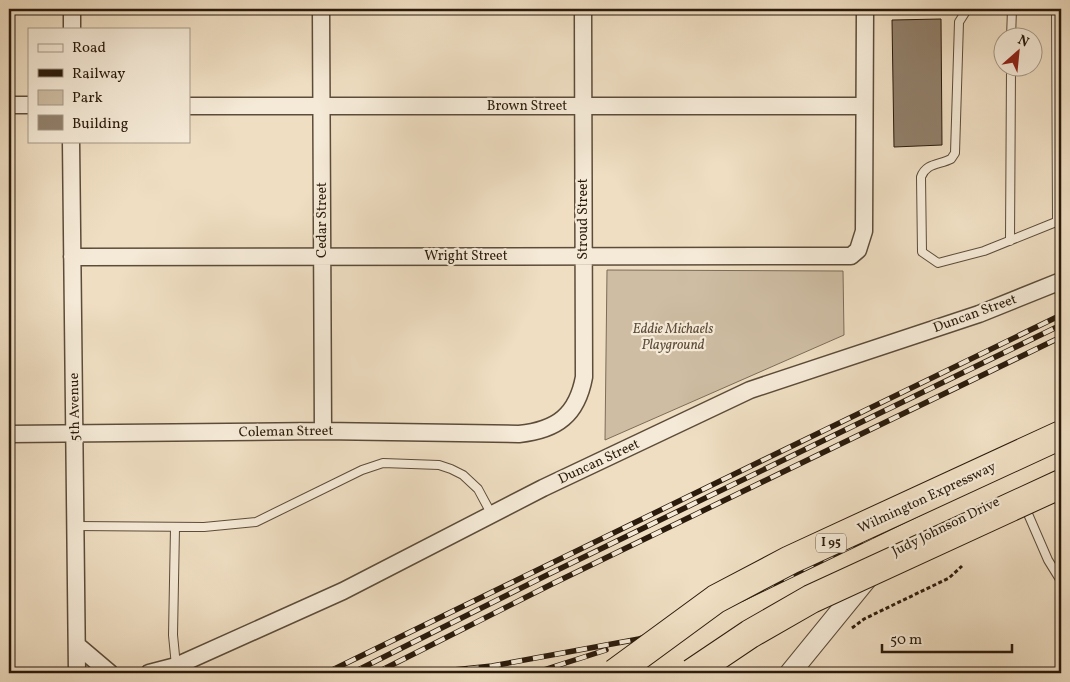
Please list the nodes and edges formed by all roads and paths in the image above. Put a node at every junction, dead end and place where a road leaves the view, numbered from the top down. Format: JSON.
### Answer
{"nodes":[{"id":1,"x":72,"y":9,"type":"edge"},
{"id":2,"x":321,"y":9,"type":"edge"},
{"id":3,"x":583,"y":9,"type":"edge"},
{"id":4,"x":865,"y":9,"type":"edge"},
{"id":5,"x":974,"y":9,"type":"edge"},
{"id":6,"x":1012,"y":9,"type":"edge"},
{"id":7,"x":1056,"y":9,"type":"edge"},
{"id":8,"x":72,"y":28,"type":"edge"},
{"id":9,"x":1011,"y":28,"type":"edge"},
{"id":10,"x":1011,"y":78,"type":"edge"},
{"id":11,"x":9,"y":105,"type":"edge"},
{"id":12,"x":28,"y":105,"type":"edge"},
{"id":13,"x":190,"y":106,"type":"edge"},
{"id":14,"x":321,"y":106,"type":"junction"},
{"id":15,"x":583,"y":106,"type":"junction"},
{"id":16,"x":864,"y":106,"type":"junction"},
{"id":17,"x":71,"y":142,"type":"edge"},
{"id":18,"x":1059,"y":221,"type":"edge"},
{"id":19,"x":1010,"y":241,"type":"junction"},
{"id":20,"x":584,"y":255,"type":"junction"},
{"id":21,"x":72,"y":257,"type":"junction"},
{"id":22,"x":322,"y":257,"type":"junction"},
{"id":23,"x":1061,"y":281,"type":"edge"},
{"id":24,"x":560,"y":421,"type":"joint"},
{"id":25,"x":323,"y":431,"type":"junction"},
{"id":26,"x":9,"y":434,"type":"edge"},
{"id":27,"x":75,"y":435,"type":"junction"},
{"id":28,"x":1061,"y":435,"type":"edge"},
{"id":29,"x":1061,"y":472,"type":"edge"},
{"id":30,"x":1061,"y":484,"type":"edge"},
{"id":31,"x":1019,"y":491,"type":"junction"},
{"id":32,"x":492,"y":515,"type":"junction"},
{"id":33,"x":76,"y":526,"type":"junction"},
{"id":34,"x":175,"y":528,"type":"junction"},
{"id":35,"x":962,"y":566,"type":"dead end"},
{"id":36,"x":1061,"y":581,"type":"edge"},
{"id":37,"x":848,"y":631,"type":"dead end"},
{"id":38,"x":76,"y":645,"type":"junction"},
{"id":39,"x":176,"y":666,"type":"junction"},
{"id":40,"x":77,"y":673,"type":"edge"},
{"id":41,"x":110,"y":673,"type":"edge"},
{"id":42,"x":149,"y":673,"type":"edge"},
{"id":43,"x":615,"y":673,"type":"edge"},
{"id":44,"x":692,"y":673,"type":"edge"},
{"id":45,"x":790,"y":673,"type":"edge"}],
"edges":[{"from":1,"to":8,"type":"street"},
{"from":2,"to":14,"type":"street","name":"Cedar Street"},
{"from":3,"to":15,"type":"street","name":"Stroud Street"},
{"from":4,"to":16,"type":"street"},
{"from":5,"to":19,"type":"lane"},
{"from":6,"to":9,"type":"lane"},
{"from":7,"to":18,"type":"lane"},
{"from":10,"to":19,"type":"lane"},
{"from":11,"to":12,"type":"street"},
{"from":13,"to":14,"type":"street","name":"Brown Street"},
{"from":14,"to":15,"type":"street","name":"Brown Street"},
{"from":14,"to":22,"type":"street","name":"Cedar Street"},
{"from":15,"to":16,"type":"street","name":"Brown Street"},
{"from":15,"to":20,"type":"street","name":"Stroud Street"},
{"from":16,"to":20,"type":"street","name":"Wright Street"},
{"from":17,"to":21,"type":"street","name":"5th Avenue"},
{"from":18,"to":19,"type":"lane"},
{"from":20,"to":22,"type":"street","name":"Wright Street"},
{"from":20,"to":24,"type":"street","name":"Stroud Street"},
{"from":21,"to":22,"type":"street","name":"Wright Street"},
{"from":21,"to":27,"type":"street","name":"5th Avenue"},
{"from":22,"to":25,"type":"street","name":"Cedar Street"},
{"from":23,"to":32,"type":"street","name":"Duncan Street"},
{"from":24,"to":25,"type":"street","name":"Coleman Street"},
{"from":25,"to":27,"type":"street","name":"Coleman Street"},
{"from":26,"to":27,"type":"street","name":"Coleman Street"},
{"from":27,"to":33,"type":"street","name":"5th Avenue"},
{"from":28,"to":43,"type":"highway","name":"Wilmington Expressway","number":"I 95","bridge":true},
{"from":29,"to":31,"type":"street","name":"Judy Johnson Drive"},
{"from":30,"to":44,"type":"highway","bridge":true},
{"from":31,"to":36,"type":"lane"},
{"from":31,"to":45,"type":"street","name":"Judy Johnson Drive"},
{"from":32,"to":34,"type":"lane"},
{"from":32,"to":39,"type":"street","name":"Duncan Street"},
{"from":33,"to":34,"type":"lane"},
{"from":33,"to":38,"type":"street","name":"5th Avenue"},
{"from":34,"to":39,"type":"lane"},
{"from":35,"to":37,"type":"path"},
{"from":38,"to":40,"type":"street","name":"5th Avenue"},
{"from":38,"to":41,"type":"street"},
{"from":39,"to":42,"type":"street","name":"Duncan Street"}]}
